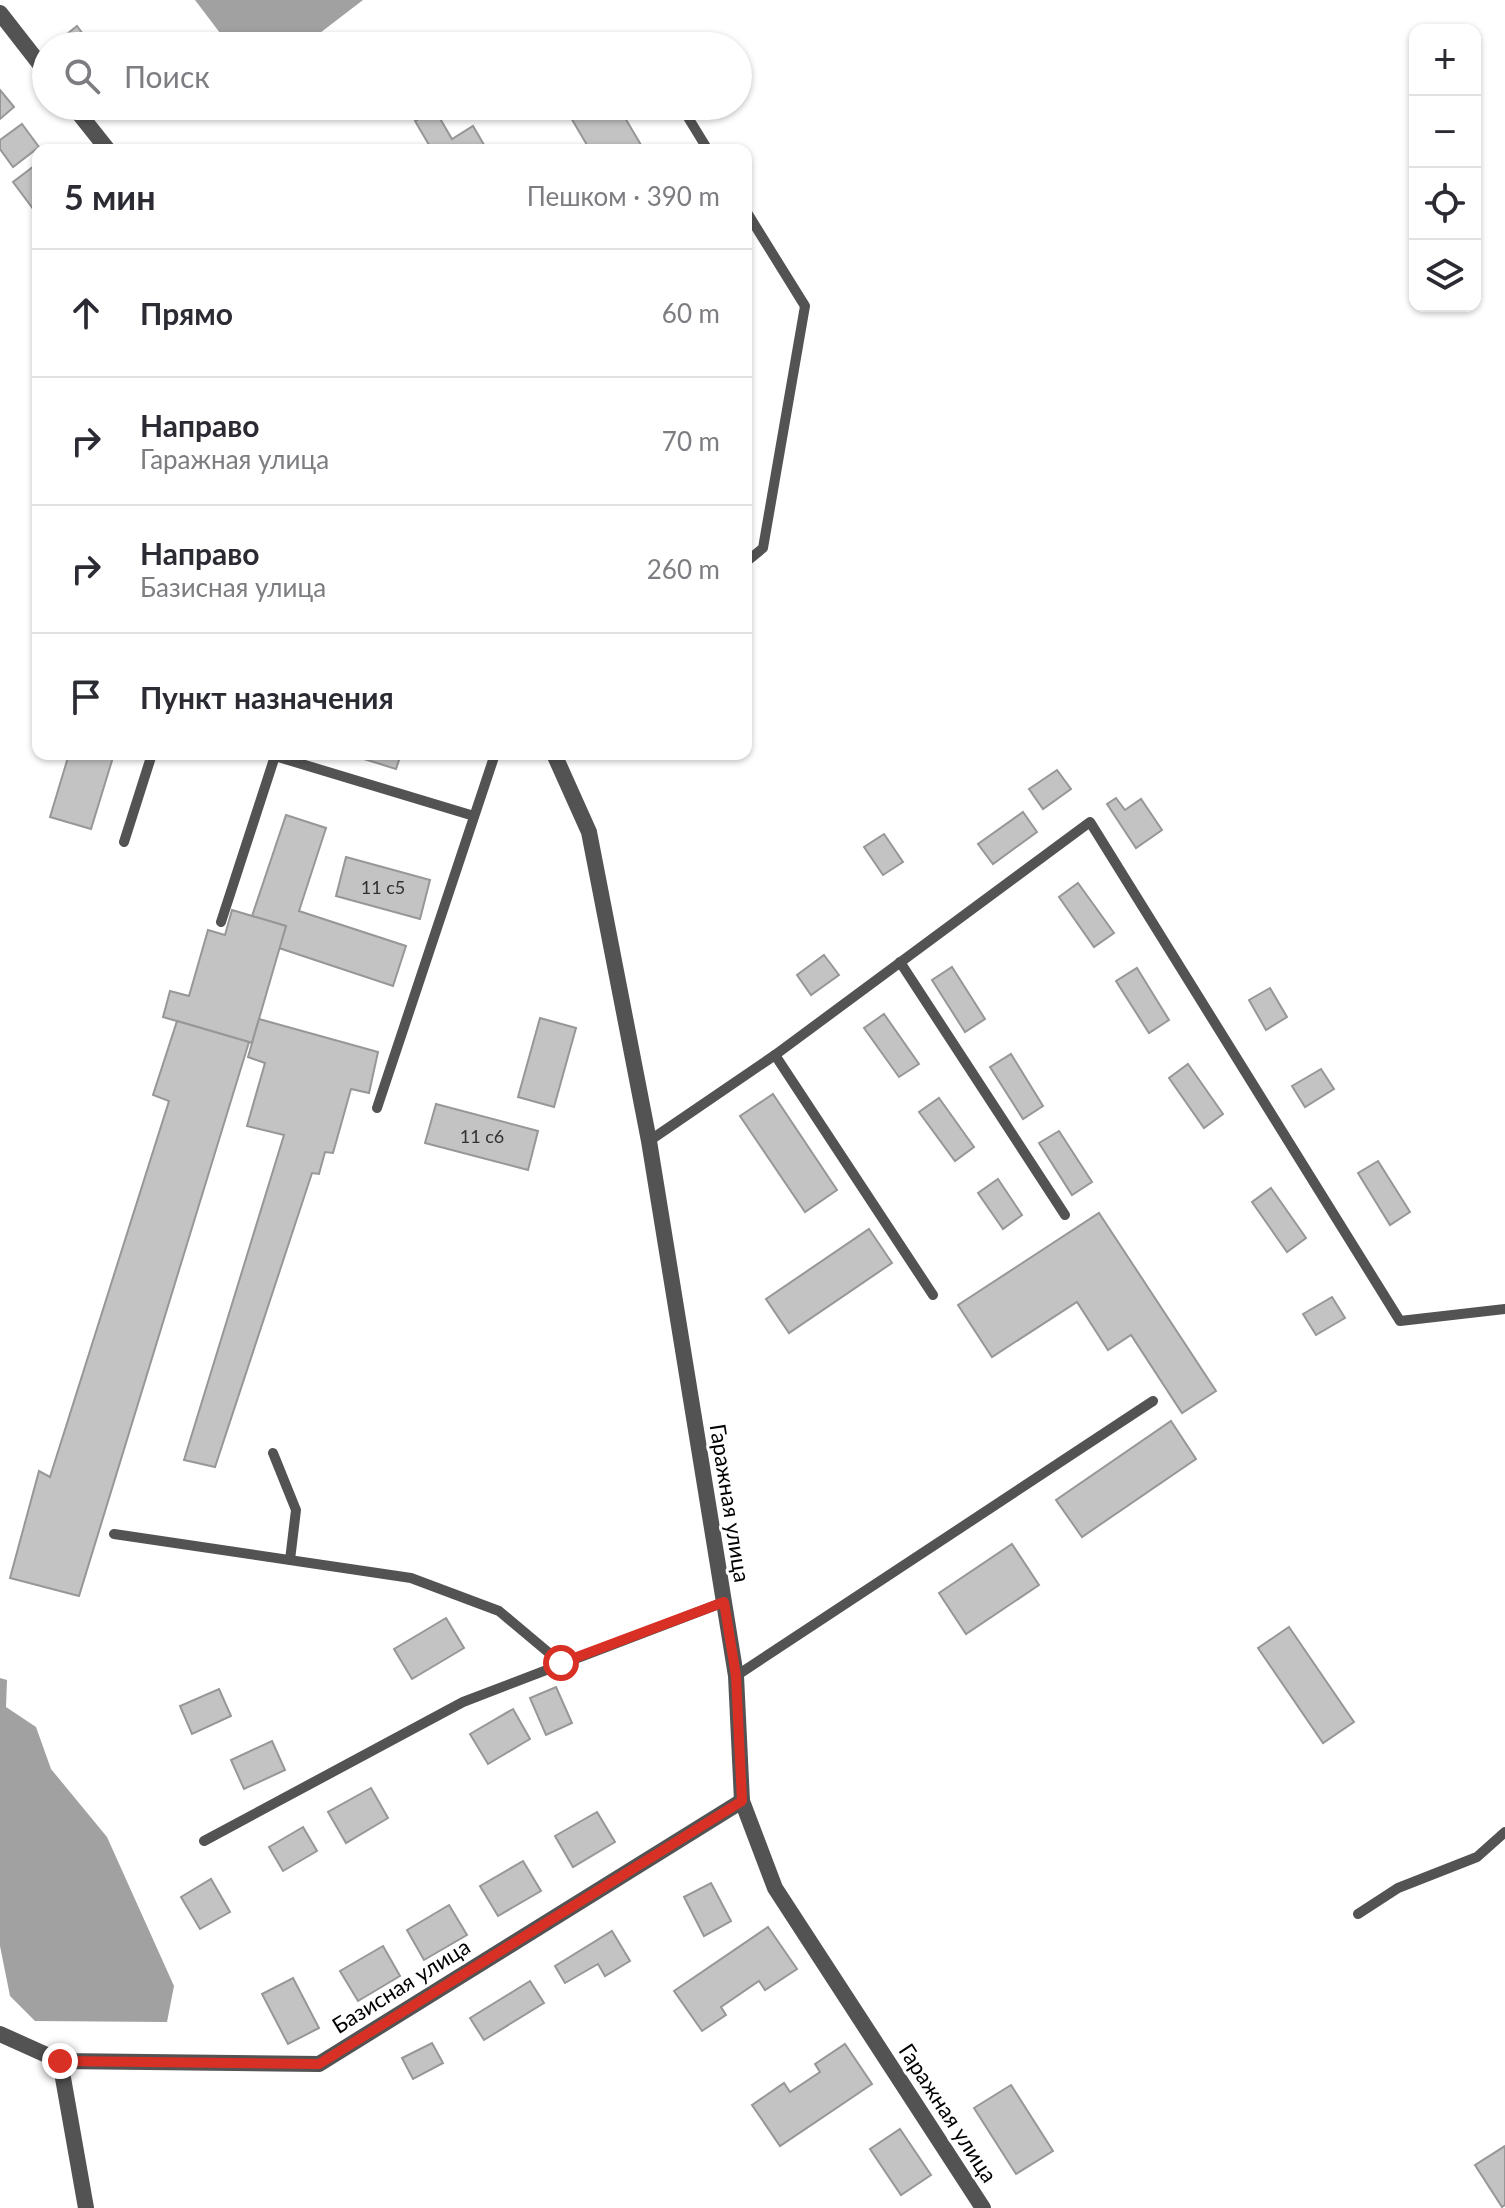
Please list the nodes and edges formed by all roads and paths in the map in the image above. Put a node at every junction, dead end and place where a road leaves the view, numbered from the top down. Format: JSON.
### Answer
{"nodes":[{"id":1,"x":0,"y":13,"type":"edge"},
{"id":2,"x":32,"y":54,"type":"edge"},
{"id":3,"x":84,"y":120,"type":"edge"},
{"id":4,"x":690,"y":120,"type":"edge"},
{"id":5,"x":103,"y":144,"type":"edge"},
{"id":6,"x":704,"y":144,"type":"edge"},
{"id":7,"x":752,"y":221,"type":"edge"},
{"id":8,"x":752,"y":557,"type":"edge"},
{"id":9,"x":150,"y":760,"type":"edge"},
{"id":10,"x":274,"y":760,"type":"edge"},
{"id":11,"x":288,"y":760,"type":"edge"},
{"id":12,"x":493,"y":760,"type":"edge"},
{"id":13,"x":557,"y":760,"type":"edge"},
{"id":14,"x":474,"y":816,"type":"junction"},
{"id":15,"x":124,"y":842,"type":"dead end"},
{"id":16,"x":221,"y":922,"type":"dead end"},
{"id":17,"x":900,"y":962,"type":"junction"},
{"id":18,"x":775,"y":1055,"type":"junction"},
{"id":19,"x":377,"y":1108,"type":"dead end"},
{"id":20,"x":649,"y":1141,"type":"junction"},
{"id":21,"x":1065,"y":1215,"type":"dead end"},
{"id":22,"x":933,"y":1295,"type":"dead end"},
{"id":23,"x":1505,"y":1309,"type":"edge"},
{"id":24,"x":1153,"y":1401,"type":"dead end"},
{"id":25,"x":273,"y":1453,"type":"dead end"},
{"id":26,"x":114,"y":1534,"type":"dead end"},
{"id":27,"x":290,"y":1560,"type":"junction"},
{"id":28,"x":724,"y":1602,"type":"junction"},
{"id":29,"x":561,"y":1663,"type":"junction"},
{"id":30,"x":736,"y":1676,"type":"junction"},
{"id":31,"x":742,"y":1801,"type":"junction"},
{"id":32,"x":1505,"y":1832,"type":"edge"},
{"id":33,"x":204,"y":1841,"type":"dead end"},
{"id":34,"x":1358,"y":1914,"type":"dead end"},
{"id":35,"x":0,"y":2034,"type":"edge"},
{"id":36,"x":60,"y":2061,"type":"junction"},
{"id":37,"x":86,"y":2208,"type":"edge"},
{"id":38,"x":983,"y":2208,"type":"edge"}],
"edges":[{"from":1,"to":2,"type":"street"},
{"from":3,"to":5,"type":"street"},
{"from":4,"to":6,"type":"lane"},
{"from":7,"to":8,"type":"lane"},
{"from":9,"to":15,"type":"lane"},
{"from":10,"to":16,"type":"lane"},
{"from":11,"to":14,"type":"lane"},
{"from":12,"to":14,"type":"lane"},
{"from":13,"to":20,"type":"street","name":"Гаражная улица"},
{"from":14,"to":19,"type":"lane"},
{"from":17,"to":18,"type":"lane"},
{"from":17,"to":21,"type":"lane"},
{"from":17,"to":23,"type":"lane"},
{"from":18,"to":20,"type":"lane"},
{"from":18,"to":22,"type":"lane"},
{"from":20,"to":28,"type":"street","name":"Гаражная улица"},
{"from":24,"to":30,"type":"lane"},
{"from":25,"to":27,"type":"lane"},
{"from":26,"to":27,"type":"lane"},
{"from":27,"to":29,"type":"lane"},
{"from":28,"to":29,"type":"lane"},
{"from":28,"to":30,"type":"street","name":"Гаражная улица"},
{"from":29,"to":33,"type":"lane"},
{"from":30,"to":31,"type":"street","name":"Гаражная улица"},
{"from":31,"to":36,"type":"street","name":"Базисная улица"},
{"from":31,"to":38,"type":"street","name":"Гаражная улица"},
{"from":32,"to":34,"type":"lane"},
{"from":35,"to":36,"type":"street","name":"Базисная улица"},
{"from":36,"to":37,"type":"street"}]}
